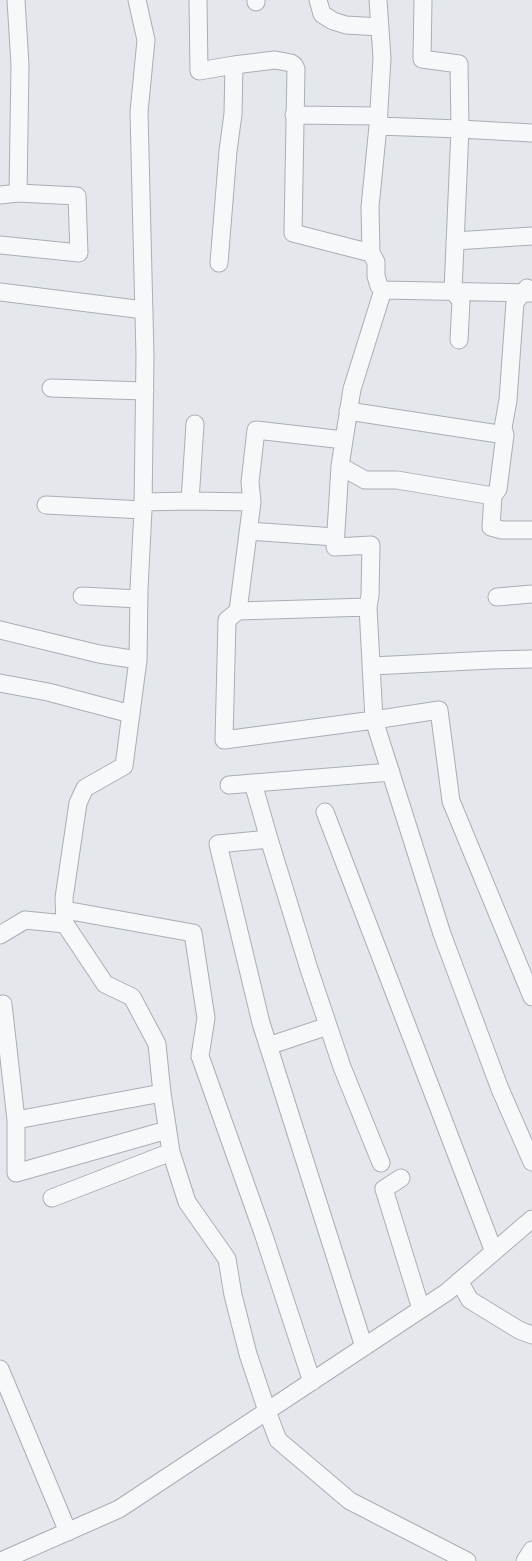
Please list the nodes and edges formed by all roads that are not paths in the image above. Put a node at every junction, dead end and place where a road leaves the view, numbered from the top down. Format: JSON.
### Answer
{"nodes":[{"id":1,"x":16,"y":0,"type":"edge"},
{"id":2,"x":138,"y":0,"type":"edge"},
{"id":3,"x":198,"y":0,"type":"edge"},
{"id":4,"x":318,"y":0,"type":"edge"},
{"id":5,"x":378,"y":0,"type":"edge"},
{"id":6,"x":423,"y":0,"type":"edge"},
{"id":7,"x":380,"y":27,"type":"junction"},
{"id":8,"x":234,"y":65,"type":"junction"},
{"id":9,"x":294,"y":115,"type":"junction"},
{"id":10,"x":378,"y":123,"type":"junction"},
{"id":11,"x":460,"y":129,"type":"junction"},
{"id":12,"x":532,"y":133,"type":"edge"},
{"id":13,"x":18,"y":193,"type":"junction"},
{"id":14,"x":0,"y":194,"type":"edge"},
{"id":15,"x":532,"y":236,"type":"edge"},
{"id":16,"x":455,"y":241,"type":"junction"},
{"id":17,"x":0,"y":245,"type":"edge"},
{"id":18,"x":371,"y":253,"type":"junction"},
{"id":19,"x":220,"y":263,"type":"dead end"},
{"id":20,"x":383,"y":290,"type":"junction"},
{"id":21,"x":453,"y":291,"type":"junction"},
{"id":22,"x":527,"y":291,"type":"edge"},
{"id":23,"x":0,"y":292,"type":"edge"},
{"id":24,"x":144,"y":310,"type":"junction"},
{"id":25,"x":459,"y":340,"type":"dead end"},
{"id":26,"x":51,"y":388,"type":"dead end"},
{"id":27,"x":144,"y":391,"type":"junction"},
{"id":28,"x":348,"y":411,"type":"junction"},
{"id":29,"x":195,"y":424,"type":"dead end"},
{"id":30,"x":505,"y":435,"type":"junction"},
{"id":31,"x":344,"y":440,"type":"junction"},
{"id":32,"x":340,"y":466,"type":"junction"},
{"id":33,"x":493,"y":496,"type":"junction"},
{"id":34,"x":190,"y":501,"type":"junction"},
{"id":35,"x":252,"y":502,"type":"junction"},
{"id":36,"x":46,"y":505,"type":"dead end"},
{"id":37,"x":143,"y":506,"type":"junction"},
{"id":38,"x":532,"y":530,"type":"edge"},
{"id":39,"x":248,"y":531,"type":"junction"},
{"id":40,"x":335,"y":537,"type":"junction"},
{"id":41,"x":532,"y":594,"type":"edge"},
{"id":42,"x":82,"y":596,"type":"dead end"},
{"id":43,"x":497,"y":597,"type":"dead end"},
{"id":44,"x":139,"y":599,"type":"junction"},
{"id":45,"x":368,"y":607,"type":"junction"},
{"id":46,"x":238,"y":611,"type":"junction"},
{"id":47,"x":0,"y":630,"type":"edge"},
{"id":48,"x":138,"y":660,"type":"junction"},
{"id":49,"x":532,"y":660,"type":"edge"},
{"id":50,"x":372,"y":666,"type":"junction"},
{"id":51,"x":0,"y":683,"type":"edge"},
{"id":52,"x":131,"y":714,"type":"junction"},
{"id":53,"x":374,"y":720,"type":"junction"},
{"id":54,"x":391,"y":772,"type":"junction"},
{"id":55,"x":253,"y":783,"type":"junction"},
{"id":56,"x":229,"y":785,"type":"dead end"},
{"id":57,"x":325,"y":812,"type":"dead end"},
{"id":58,"x":269,"y":838,"type":"junction"},
{"id":59,"x":65,"y":917,"type":"junction"},
{"id":60,"x":0,"y":935,"type":"edge"},
{"id":61,"x":532,"y":997,"type":"edge"},
{"id":62,"x":3,"y":1004,"type":"dead end"},
{"id":63,"x":328,"y":1026,"type":"junction"},
{"id":64,"x":268,"y":1046,"type":"junction"},
{"id":65,"x":162,"y":1092,"type":"junction"},
{"id":66,"x":16,"y":1120,"type":"junction"},
{"id":67,"x":167,"y":1130,"type":"junction"},
{"id":68,"x":171,"y":1152,"type":"junction"},
{"id":69,"x":532,"y":1162,"type":"edge"},
{"id":70,"x":381,"y":1163,"type":"dead end"},
{"id":71,"x":401,"y":1178,"type":"dead end"},
{"id":72,"x":52,"y":1198,"type":"dead end"},
{"id":73,"x":532,"y":1219,"type":"edge"},
{"id":74,"x":494,"y":1252,"type":"junction"},
{"id":75,"x":459,"y":1281,"type":"junction"},
{"id":76,"x":422,"y":1309,"type":"junction"},
{"id":77,"x":532,"y":1335,"type":"edge"},
{"id":78,"x":364,"y":1347,"type":"junction"},
{"id":79,"x":0,"y":1369,"type":"edge"},
{"id":80,"x":312,"y":1382,"type":"junction"},
{"id":81,"x":267,"y":1412,"type":"junction"},
{"id":82,"x":68,"y":1532,"type":"junction"},
{"id":83,"x":532,"y":1550,"type":"edge"},
{"id":84,"x":33,"y":1555,"type":"edge"},
{"id":85,"x":1,"y":1560,"type":"edge"},
{"id":86,"x":467,"y":1561,"type":"edge"},
{"id":87,"x":525,"y":1561,"type":"edge"}],
"edges":[{"from":1,"to":13,"type":"street"},
{"from":2,"to":24,"type":"street"},
{"from":3,"to":8,"type":"street"},
{"from":4,"to":7,"type":"street"},
{"from":5,"to":7,"type":"street"},
{"from":6,"to":11,"type":"street"},
{"from":7,"to":10,"type":"street"},
{"from":8,"to":9,"type":"street"},
{"from":8,"to":19,"type":"street"},
{"from":9,"to":10,"type":"street"},
{"from":9,"to":18,"type":"street"},
{"from":10,"to":11,"type":"street"},
{"from":10,"to":18,"type":"street"},
{"from":11,"to":12,"type":"street"},
{"from":11,"to":16,"type":"street"},
{"from":13,"to":14,"type":"street"},
{"from":13,"to":17,"type":"street"},
{"from":15,"to":16,"type":"street"},
{"from":16,"to":21,"type":"street"},
{"from":18,"to":20,"type":"street"},
{"from":20,"to":21,"type":"street"},
{"from":20,"to":28,"type":"street"},
{"from":21,"to":22,"type":"street"},
{"from":21,"to":25,"type":"street"},
{"from":22,"to":30,"type":"street"},
{"from":23,"to":24,"type":"street"},
{"from":24,"to":27,"type":"street"},
{"from":26,"to":27,"type":"street"},
{"from":27,"to":37,"type":"street"},
{"from":28,"to":30,"type":"street"},
{"from":28,"to":31,"type":"street"},
{"from":29,"to":34,"type":"street"},
{"from":30,"to":33,"type":"street"},
{"from":31,"to":32,"type":"street"},
{"from":31,"to":35,"type":"street"},
{"from":32,"to":33,"type":"street"},
{"from":32,"to":40,"type":"street"},
{"from":33,"to":38,"type":"street"},
{"from":34,"to":35,"type":"street"},
{"from":34,"to":37,"type":"street"},
{"from":35,"to":39,"type":"street"},
{"from":36,"to":37,"type":"street"},
{"from":37,"to":44,"type":"street"},
{"from":39,"to":40,"type":"street"},
{"from":39,"to":46,"type":"street"},
{"from":40,"to":45,"type":"street"},
{"from":41,"to":43,"type":"street"},
{"from":42,"to":44,"type":"street"},
{"from":44,"to":48,"type":"street"},
{"from":45,"to":46,"type":"street"},
{"from":45,"to":50,"type":"street"},
{"from":46,"to":53,"type":"street"},
{"from":47,"to":48,"type":"street"},
{"from":48,"to":52,"type":"street"},
{"from":49,"to":50,"type":"street"},
{"from":50,"to":53,"type":"street"},
{"from":51,"to":52,"type":"street"},
{"from":52,"to":59,"type":"street"},
{"from":53,"to":54,"type":"street"},
{"from":53,"to":61,"type":"street"},
{"from":54,"to":55,"type":"street"},
{"from":54,"to":69,"type":"street"},
{"from":55,"to":56,"type":"street"},
{"from":55,"to":58,"type":"street"},
{"from":57,"to":74,"type":"street"},
{"from":58,"to":63,"type":"street"},
{"from":58,"to":64,"type":"street"},
{"from":59,"to":60,"type":"street"},
{"from":59,"to":65,"type":"street"},
{"from":59,"to":80,"type":"street"},
{"from":62,"to":66,"type":"street"},
{"from":63,"to":64,"type":"street"},
{"from":63,"to":70,"type":"street"},
{"from":64,"to":78,"type":"street"},
{"from":65,"to":66,"type":"street"},
{"from":65,"to":67,"type":"street"},
{"from":66,"to":67,"type":"street"},
{"from":67,"to":68,"type":"street"},
{"from":68,"to":72,"type":"street"},
{"from":68,"to":81,"type":"street"},
{"from":71,"to":76,"type":"street"},
{"from":73,"to":74,"type":"street"},
{"from":74,"to":75,"type":"street"},
{"from":75,"to":76,"type":"street"},
{"from":75,"to":77,"type":"street"},
{"from":76,"to":78,"type":"street"},
{"from":78,"to":80,"type":"street"},
{"from":79,"to":82,"type":"street"},
{"from":80,"to":81,"type":"street"},
{"from":81,"to":82,"type":"street"},
{"from":81,"to":86,"type":"street"},
{"from":82,"to":84,"type":"street"},
{"from":83,"to":87,"type":"street"},
{"from":84,"to":85,"type":"street"}]}
